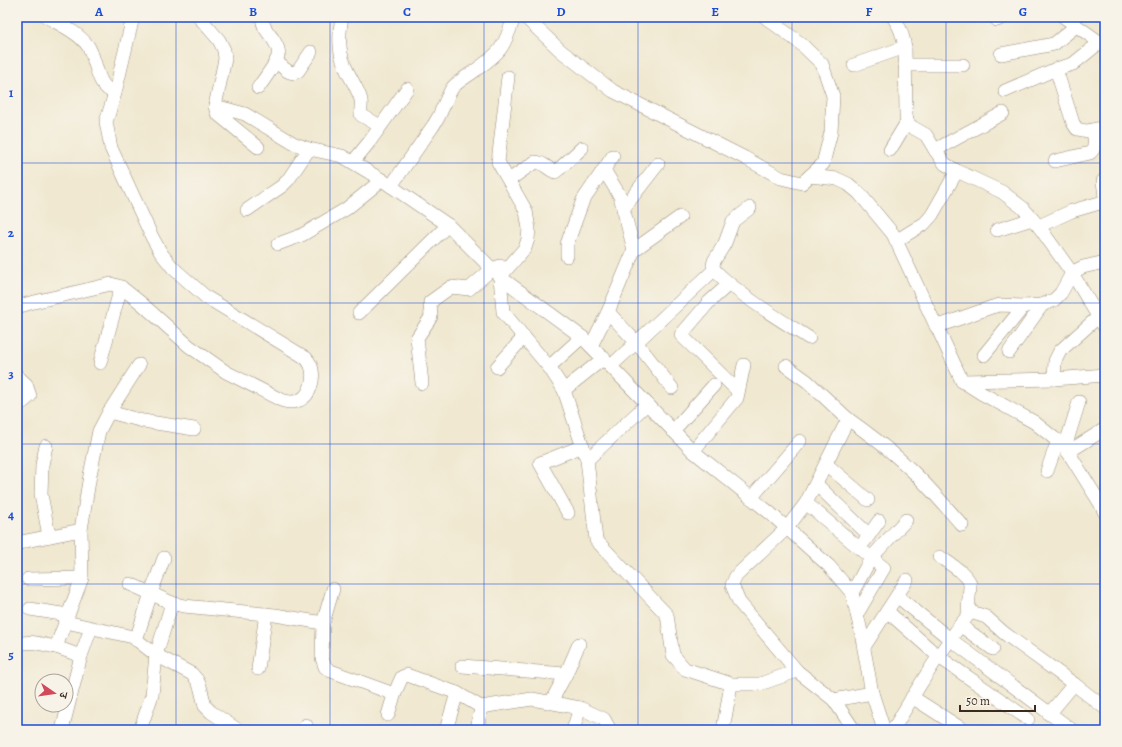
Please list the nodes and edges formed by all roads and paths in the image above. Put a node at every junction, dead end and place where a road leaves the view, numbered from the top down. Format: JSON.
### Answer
{"nodes":[{"id":1,"x":48,"y":17,"type":"edge"},
{"id":2,"x":133,"y":17,"type":"edge"},
{"id":3,"x":199,"y":17,"type":"edge"},
{"id":4,"x":262,"y":17,"type":"edge"},
{"id":5,"x":342,"y":17,"type":"edge"},
{"id":6,"x":514,"y":17,"type":"edge"},
{"id":7,"x":525,"y":17,"type":"edge"},
{"id":8,"x":765,"y":17,"type":"edge"},
{"id":9,"x":893,"y":17,"type":"edge"},
{"id":10,"x":1064,"y":17,"type":"edge"},
{"id":11,"x":1076,"y":26,"type":"junction"},
{"id":12,"x":1102,"y":45,"type":"edge"},
{"id":13,"x":905,"y":47,"type":"junction"},
{"id":14,"x":311,"y":52,"type":"dead end"},
{"id":15,"x":1001,"y":54,"type":"dead end"},
{"id":16,"x":276,"y":61,"type":"junction"},
{"id":17,"x":854,"y":65,"type":"dead end"},
{"id":18,"x":905,"y":65,"type":"junction"},
{"id":19,"x":962,"y":65,"type":"dead end"},
{"id":20,"x":1056,"y":69,"type":"junction"},
{"id":21,"x":508,"y":77,"type":"dead end"},
{"id":22,"x":258,"y":88,"type":"dead end"},
{"id":23,"x":406,"y":89,"type":"dead end"},
{"id":24,"x":1005,"y":91,"type":"dead end"},
{"id":25,"x":115,"y":93,"type":"junction"},
{"id":26,"x":214,"y":106,"type":"junction"},
{"id":27,"x":1003,"y":113,"type":"dead end"},
{"id":28,"x":907,"y":122,"type":"junction"},
{"id":29,"x":380,"y":126,"type":"junction"},
{"id":30,"x":1099,"y":128,"type":"edge"},
{"id":31,"x":258,"y":146,"type":"dead end"},
{"id":32,"x":582,"y":148,"type":"dead end"},
{"id":33,"x":309,"y":149,"type":"junction"},
{"id":34,"x":890,"y":150,"type":"dead end"},
{"id":35,"x":935,"y":150,"type":"junction"},
{"id":36,"x":613,"y":156,"type":"dead end"},
{"id":37,"x":1055,"y":161,"type":"dead end"},
{"id":38,"x":353,"y":162,"type":"junction"},
{"id":39,"x":658,"y":164,"type":"dead end"},
{"id":40,"x":604,"y":170,"type":"junction"},
{"id":41,"x":957,"y":171,"type":"junction"},
{"id":42,"x":810,"y":176,"type":"junction"},
{"id":43,"x":509,"y":180,"type":"junction"},
{"id":44,"x":1103,"y":181,"type":"dead end"},
{"id":45,"x":387,"y":183,"type":"junction"},
{"id":46,"x":750,"y":208,"type":"dead end"},
{"id":47,"x":623,"y":209,"type":"junction"},
{"id":48,"x":247,"y":210,"type":"dead end"},
{"id":49,"x":680,"y":216,"type":"dead end"},
{"id":50,"x":1036,"y":223,"type":"junction"},
{"id":51,"x":448,"y":225,"type":"junction"},
{"id":52,"x":997,"y":230,"type":"dead end"},
{"id":53,"x":896,"y":241,"type":"junction"},
{"id":54,"x":278,"y":244,"type":"dead end"},
{"id":55,"x":634,"y":250,"type":"junction"},
{"id":56,"x":567,"y":256,"type":"dead end"},
{"id":57,"x":1105,"y":262,"type":"edge"},
{"id":58,"x":714,"y":270,"type":"junction"},
{"id":59,"x":496,"y":273,"type":"junction"},
{"id":60,"x":1072,"y":273,"type":"junction"},
{"id":61,"x":729,"y":284,"type":"junction"},
{"id":62,"x":121,"y":288,"type":"junction"},
{"id":63,"x":1042,"y":305,"type":"junction"},
{"id":64,"x":1024,"y":306,"type":"junction"},
{"id":65,"x":17,"y":307,"type":"edge"},
{"id":66,"x":608,"y":312,"type":"junction"},
{"id":67,"x":358,"y":313,"type":"dead end"},
{"id":68,"x":1102,"y":323,"type":"edge"},
{"id":69,"x":936,"y":326,"type":"junction"},
{"id":70,"x":524,"y":337,"type":"junction"},
{"id":71,"x":809,"y":338,"type":"dead end"},
{"id":72,"x":586,"y":341,"type":"junction"},
{"id":73,"x":636,"y":342,"type":"junction"},
{"id":74,"x":1009,"y":352,"type":"dead end"},
{"id":75,"x":984,"y":355,"type":"dead end"},
{"id":76,"x":607,"y":362,"type":"junction"},
{"id":77,"x":100,"y":363,"type":"dead end"},
{"id":78,"x":744,"y":365,"type":"dead end"},
{"id":79,"x":139,"y":366,"type":"dead end"},
{"id":80,"x":786,"y":366,"type":"dead end"},
{"id":81,"x":497,"y":367,"type":"dead end"},
{"id":82,"x":549,"y":367,"type":"junction"},
{"id":83,"x":17,"y":376,"type":"edge"},
{"id":84,"x":1105,"y":376,"type":"edge"},
{"id":85,"x":1054,"y":379,"type":"junction"},
{"id":86,"x":962,"y":381,"type":"junction"},
{"id":87,"x":422,"y":383,"type":"dead end"},
{"id":88,"x":714,"y":385,"type":"dead end"},
{"id":89,"x":672,"y":388,"type":"dead end"},
{"id":90,"x":564,"y":390,"type":"junction"},
{"id":91,"x":738,"y":391,"type":"junction"},
{"id":92,"x":17,"y":401,"type":"edge"},
{"id":93,"x":1079,"y":402,"type":"dead end"},
{"id":94,"x":647,"y":404,"type":"junction"},
{"id":95,"x":109,"y":412,"type":"junction"},
{"id":96,"x":848,"y":419,"type":"junction"},
{"id":97,"x":194,"y":429,"type":"dead end"},
{"id":98,"x":1105,"y":429,"type":"edge"},
{"id":99,"x":673,"y":431,"type":"junction"},
{"id":100,"x":800,"y":441,"type":"dead end"},
{"id":101,"x":46,"y":446,"type":"dead end"},
{"id":102,"x":582,"y":446,"type":"junction"},
{"id":103,"x":1064,"y":446,"type":"junction"},
{"id":104,"x":693,"y":451,"type":"junction"},
{"id":105,"x":587,"y":460,"type":"junction"},
{"id":106,"x":826,"y":464,"type":"junction"},
{"id":107,"x":1047,"y":471,"type":"dead end"},
{"id":108,"x":816,"y":484,"type":"junction"},
{"id":109,"x":751,"y":498,"type":"junction"},
{"id":110,"x":868,"y":500,"type":"dead end"},
{"id":111,"x":806,"y":503,"type":"junction"},
{"id":112,"x":1103,"y":505,"type":"edge"},
{"id":113,"x":568,"y":513,"type":"dead end"},
{"id":114,"x":906,"y":520,"type":"dead end"},
{"id":115,"x":879,"y":521,"type":"dead end"},
{"id":116,"x":962,"y":526,"type":"dead end"},
{"id":117,"x":787,"y":528,"type":"junction"},
{"id":118,"x":81,"y":530,"type":"junction"},
{"id":119,"x":869,"y":535,"type":"junction"},
{"id":120,"x":48,"y":536,"type":"junction"},
{"id":121,"x":17,"y":544,"type":"edge"},
{"id":122,"x":860,"y":549,"type":"junction"},
{"id":123,"x":940,"y":557,"type":"dead end"},
{"id":124,"x":164,"y":558,"type":"dead end"},
{"id":125,"x":871,"y":558,"type":"junction"},
{"id":126,"x":82,"y":578,"type":"junction"},
{"id":127,"x":28,"y":580,"type":"dead end"},
{"id":128,"x":907,"y":580,"type":"dead end"},
{"id":129,"x":130,"y":584,"type":"dead end"},
{"id":130,"x":333,"y":589,"type":"dead end"},
{"id":131,"x":852,"y":593,"type":"junction"},
{"id":132,"x":151,"y":594,"type":"junction"},
{"id":133,"x":897,"y":596,"type":"junction"},
{"id":134,"x":172,"y":603,"type":"junction"},
{"id":135,"x":30,"y":609,"type":"dead end"},
{"id":136,"x":887,"y":611,"type":"junction"},
{"id":137,"x":266,"y":614,"type":"junction"},
{"id":138,"x":857,"y":614,"type":"junction"},
{"id":139,"x":969,"y":614,"type":"junction"},
{"id":140,"x":67,"y":619,"type":"junction"},
{"id":141,"x":323,"y":623,"type":"junction"},
{"id":142,"x":960,"y":625,"type":"junction"},
{"id":143,"x":91,"y":628,"type":"junction"},
{"id":144,"x":1004,"y":633,"type":"junction"},
{"id":145,"x":950,"y":639,"type":"junction"},
{"id":146,"x":136,"y":640,"type":"junction"},
{"id":147,"x":578,"y":644,"type":"dead end"},
{"id":148,"x":17,"y":646,"type":"edge"},
{"id":149,"x":56,"y":647,"type":"junction"},
{"id":150,"x":864,"y":647,"type":"junction"},
{"id":151,"x":993,"y":649,"type":"junction"},
{"id":152,"x":156,"y":655,"type":"junction"},
{"id":153,"x":81,"y":656,"type":"junction"},
{"id":154,"x":939,"y":656,"type":"junction"},
{"id":155,"x":983,"y":664,"type":"junction"},
{"id":156,"x":462,"y":666,"type":"dead end"},
{"id":157,"x":258,"y":669,"type":"dead end"},
{"id":158,"x":797,"y":671,"type":"junction"},
{"id":159,"x":566,"y":674,"type":"junction"},
{"id":160,"x":731,"y":684,"type":"junction"},
{"id":161,"x":1074,"y":684,"type":"junction"},
{"id":162,"x":457,"y":693,"type":"junction"},
{"id":163,"x":872,"y":693,"type":"junction"},
{"id":164,"x":394,"y":694,"type":"junction"},
{"id":165,"x":912,"y":697,"type":"junction"},
{"id":166,"x":834,"y":700,"type":"junction"},
{"id":167,"x":552,"y":702,"type":"junction"},
{"id":168,"x":481,"y":707,"type":"junction"},
{"id":169,"x":580,"y":708,"type":"junction"},
{"id":170,"x":1105,"y":708,"type":"edge"},
{"id":171,"x":1049,"y":714,"type":"junction"},
{"id":172,"x":388,"y":715,"type":"dead end"},
{"id":173,"x":1028,"y":719,"type":"dead end"},
{"id":174,"x":235,"y":729,"type":"edge"},
{"id":175,"x":480,"y":729,"type":"edge"},
{"id":176,"x":962,"y":729,"type":"edge"},
{"id":177,"x":62,"y":730,"type":"edge"},
{"id":178,"x":140,"y":730,"type":"edge"},
{"id":179,"x":446,"y":730,"type":"edge"},
{"id":180,"x":573,"y":730,"type":"edge"},
{"id":181,"x":610,"y":730,"type":"edge"},
{"id":182,"x":723,"y":730,"type":"edge"},
{"id":183,"x":854,"y":730,"type":"edge"},
{"id":184,"x":884,"y":730,"type":"edge"},
{"id":185,"x":893,"y":730,"type":"edge"},
{"id":186,"x":1072,"y":730,"type":"edge"}],
"edges":[{"from":1,"to":25,"type":"street"},
{"from":2,"to":25,"type":"street"},
{"from":3,"to":26,"type":"street"},
{"from":4,"to":16,"type":"street"},
{"from":5,"to":29,"type":"street"},
{"from":6,"to":45,"type":"street"},
{"from":7,"to":42,"type":"street"},
{"from":8,"to":42,"type":"street"},
{"from":9,"to":13,"type":"street"},
{"from":10,"to":11,"type":"street"},
{"from":11,"to":12,"type":"street"},
{"from":11,"to":15,"type":"street"},
{"from":12,"to":20,"type":"street"},
{"from":13,"to":17,"type":"street"},
{"from":13,"to":18,"type":"street"},
{"from":14,"to":16,"type":"street"},
{"from":16,"to":22,"type":"street"},
{"from":18,"to":19,"type":"street"},
{"from":18,"to":28,"type":"street"},
{"from":20,"to":24,"type":"street"},
{"from":20,"to":30,"type":"street"},
{"from":21,"to":43,"type":"street"},
{"from":23,"to":29,"type":"street"},
{"from":25,"to":62,"type":"street"},
{"from":26,"to":31,"type":"street"},
{"from":26,"to":33,"type":"street"},
{"from":27,"to":35,"type":"street"},
{"from":28,"to":34,"type":"street"},
{"from":28,"to":35,"type":"street"},
{"from":29,"to":38,"type":"street"},
{"from":30,"to":37,"type":"street"},
{"from":32,"to":43,"type":"street"},
{"from":33,"to":38,"type":"street"},
{"from":33,"to":48,"type":"street"},
{"from":35,"to":41,"type":"street"},
{"from":36,"to":40,"type":"street"},
{"from":38,"to":45,"type":"street"},
{"from":39,"to":47,"type":"street"},
{"from":40,"to":47,"type":"street"},
{"from":40,"to":56,"type":"street"},
{"from":41,"to":50,"type":"street"},
{"from":41,"to":53,"type":"street"},
{"from":42,"to":53,"type":"street"},
{"from":43,"to":59,"type":"street"},
{"from":44,"to":50,"type":"street"},
{"from":45,"to":51,"type":"street"},
{"from":45,"to":54,"type":"street"},
{"from":46,"to":58,"type":"street"},
{"from":47,"to":55,"type":"street"},
{"from":49,"to":55,"type":"street"},
{"from":50,"to":52,"type":"street"},
{"from":50,"to":60,"type":"street"},
{"from":51,"to":59,"type":"street"},
{"from":51,"to":67,"type":"street"},
{"from":53,"to":69,"type":"street"},
{"from":55,"to":66,"type":"street"},
{"from":57,"to":60,"type":"street"},
{"from":58,"to":61,"type":"street"},
{"from":58,"to":73,"type":"street"},
{"from":59,"to":70,"type":"street"},
{"from":59,"to":72,"type":"street"},
{"from":59,"to":87,"type":"street"},
{"from":60,"to":63,"type":"street"},
{"from":60,"to":68,"type":"street"},
{"from":61,"to":71,"type":"street"},
{"from":61,"to":91,"type":"street"},
{"from":62,"to":65,"type":"street"},
{"from":62,"to":77,"type":"street"},
{"from":63,"to":64,"type":"street"},
{"from":63,"to":74,"type":"street"},
{"from":64,"to":69,"type":"street"},
{"from":64,"to":75,"type":"street"},
{"from":66,"to":72,"type":"street"},
{"from":66,"to":73,"type":"street"},
{"from":68,"to":85,"type":"street"},
{"from":69,"to":86,"type":"street"},
{"from":70,"to":81,"type":"street"},
{"from":70,"to":82,"type":"street"},
{"from":72,"to":76,"type":"street"},
{"from":72,"to":82,"type":"street"},
{"from":73,"to":76,"type":"street"},
{"from":73,"to":89,"type":"street"},
{"from":76,"to":90,"type":"street"},
{"from":76,"to":94,"type":"street"},
{"from":78,"to":91,"type":"street"},
{"from":79,"to":95,"type":"street"},
{"from":80,"to":96,"type":"street"},
{"from":82,"to":90,"type":"street"},
{"from":83,"to":92,"type":"street"},
{"from":84,"to":85,"type":"street"},
{"from":85,"to":86,"type":"street"},
{"from":86,"to":103,"type":"street"},
{"from":88,"to":99,"type":"street"},
{"from":90,"to":102,"type":"street"},
{"from":91,"to":104,"type":"street"},
{"from":93,"to":103,"type":"street"},
{"from":94,"to":99,"type":"street"},
{"from":94,"to":105,"type":"street"},
{"from":95,"to":97,"type":"street"},
{"from":95,"to":118,"type":"street"},
{"from":96,"to":106,"type":"street"},
{"from":96,"to":116,"type":"street"},
{"from":98,"to":103,"type":"street"},
{"from":99,"to":104,"type":"street"},
{"from":100,"to":109,"type":"street"},
{"from":101,"to":120,"type":"street"},
{"from":102,"to":105,"type":"street"},
{"from":102,"to":113,"type":"street"},
{"from":103,"to":107,"type":"street"},
{"from":103,"to":112,"type":"street"},
{"from":104,"to":109,"type":"street"},
{"from":105,"to":160,"type":"street"},
{"from":106,"to":108,"type":"street"},
{"from":106,"to":110,"type":"street"},
{"from":108,"to":111,"type":"street"},
{"from":108,"to":119,"type":"street"},
{"from":109,"to":117,"type":"street"},
{"from":111,"to":117,"type":"street"},
{"from":111,"to":122,"type":"street"},
{"from":114,"to":125,"type":"street"},
{"from":115,"to":119,"type":"street"},
{"from":117,"to":131,"type":"street"},
{"from":117,"to":158,"type":"street"},
{"from":118,"to":120,"type":"street"},
{"from":118,"to":126,"type":"street"},
{"from":119,"to":122,"type":"street"},
{"from":120,"to":121,"type":"street"},
{"from":122,"to":125,"type":"street"},
{"from":123,"to":139,"type":"street"},
{"from":124,"to":132,"type":"street"},
{"from":125,"to":131,"type":"street"},
{"from":125,"to":138,"type":"street"},
{"from":126,"to":127,"type":"street"},
{"from":126,"to":140,"type":"street"},
{"from":128,"to":133,"type":"street"},
{"from":129,"to":132,"type":"street"},
{"from":130,"to":141,"type":"street"},
{"from":131,"to":138,"type":"street"},
{"from":132,"to":134,"type":"street"},
{"from":132,"to":146,"type":"street"},
{"from":133,"to":136,"type":"street"},
{"from":133,"to":145,"type":"street"},
{"from":134,"to":137,"type":"street"},
{"from":134,"to":152,"type":"street"},
{"from":135,"to":140,"type":"street"},
{"from":136,"to":150,"type":"street"},
{"from":136,"to":154,"type":"street"},
{"from":137,"to":141,"type":"street"},
{"from":137,"to":157,"type":"street"},
{"from":138,"to":150,"type":"street"},
{"from":139,"to":142,"type":"street"},
{"from":139,"to":144,"type":"street"},
{"from":140,"to":143,"type":"street"},
{"from":140,"to":149,"type":"street"},
{"from":141,"to":164,"type":"street"},
{"from":142,"to":145,"type":"street"},
{"from":142,"to":151,"type":"street"},
{"from":143,"to":146,"type":"street"},
{"from":143,"to":153,"type":"street"},
{"from":144,"to":151,"type":"street"},
{"from":144,"to":161,"type":"street"},
{"from":145,"to":154,"type":"street"},
{"from":145,"to":155,"type":"street"},
{"from":146,"to":152,"type":"street"},
{"from":147,"to":159,"type":"street"},
{"from":148,"to":149,"type":"street"},
{"from":149,"to":153,"type":"street"},
{"from":150,"to":163,"type":"street"},
{"from":151,"to":155,"type":"street"},
{"from":152,"to":174,"type":"street"},
{"from":152,"to":178,"type":"street"},
{"from":153,"to":177,"type":"street"},
{"from":154,"to":165,"type":"street"},
{"from":154,"to":173,"type":"street"},
{"from":155,"to":171,"type":"street"},
{"from":156,"to":159,"type":"street"},
{"from":158,"to":160,"type":"street"},
{"from":158,"to":166,"type":"street"},
{"from":159,"to":167,"type":"street"},
{"from":160,"to":182,"type":"street"},
{"from":161,"to":170,"type":"street"},
{"from":161,"to":171,"type":"street"},
{"from":162,"to":164,"type":"street"},
{"from":162,"to":168,"type":"street"},
{"from":162,"to":179,"type":"street"},
{"from":163,"to":166,"type":"street"},
{"from":163,"to":184,"type":"street"},
{"from":164,"to":172,"type":"street"},
{"from":165,"to":176,"type":"street"},
{"from":165,"to":185,"type":"street"},
{"from":166,"to":183,"type":"street"},
{"from":167,"to":168,"type":"street"},
{"from":167,"to":169,"type":"street"},
{"from":168,"to":175,"type":"street"},
{"from":169,"to":180,"type":"street"},
{"from":169,"to":181,"type":"street"},
{"from":171,"to":186,"type":"street"}]}
